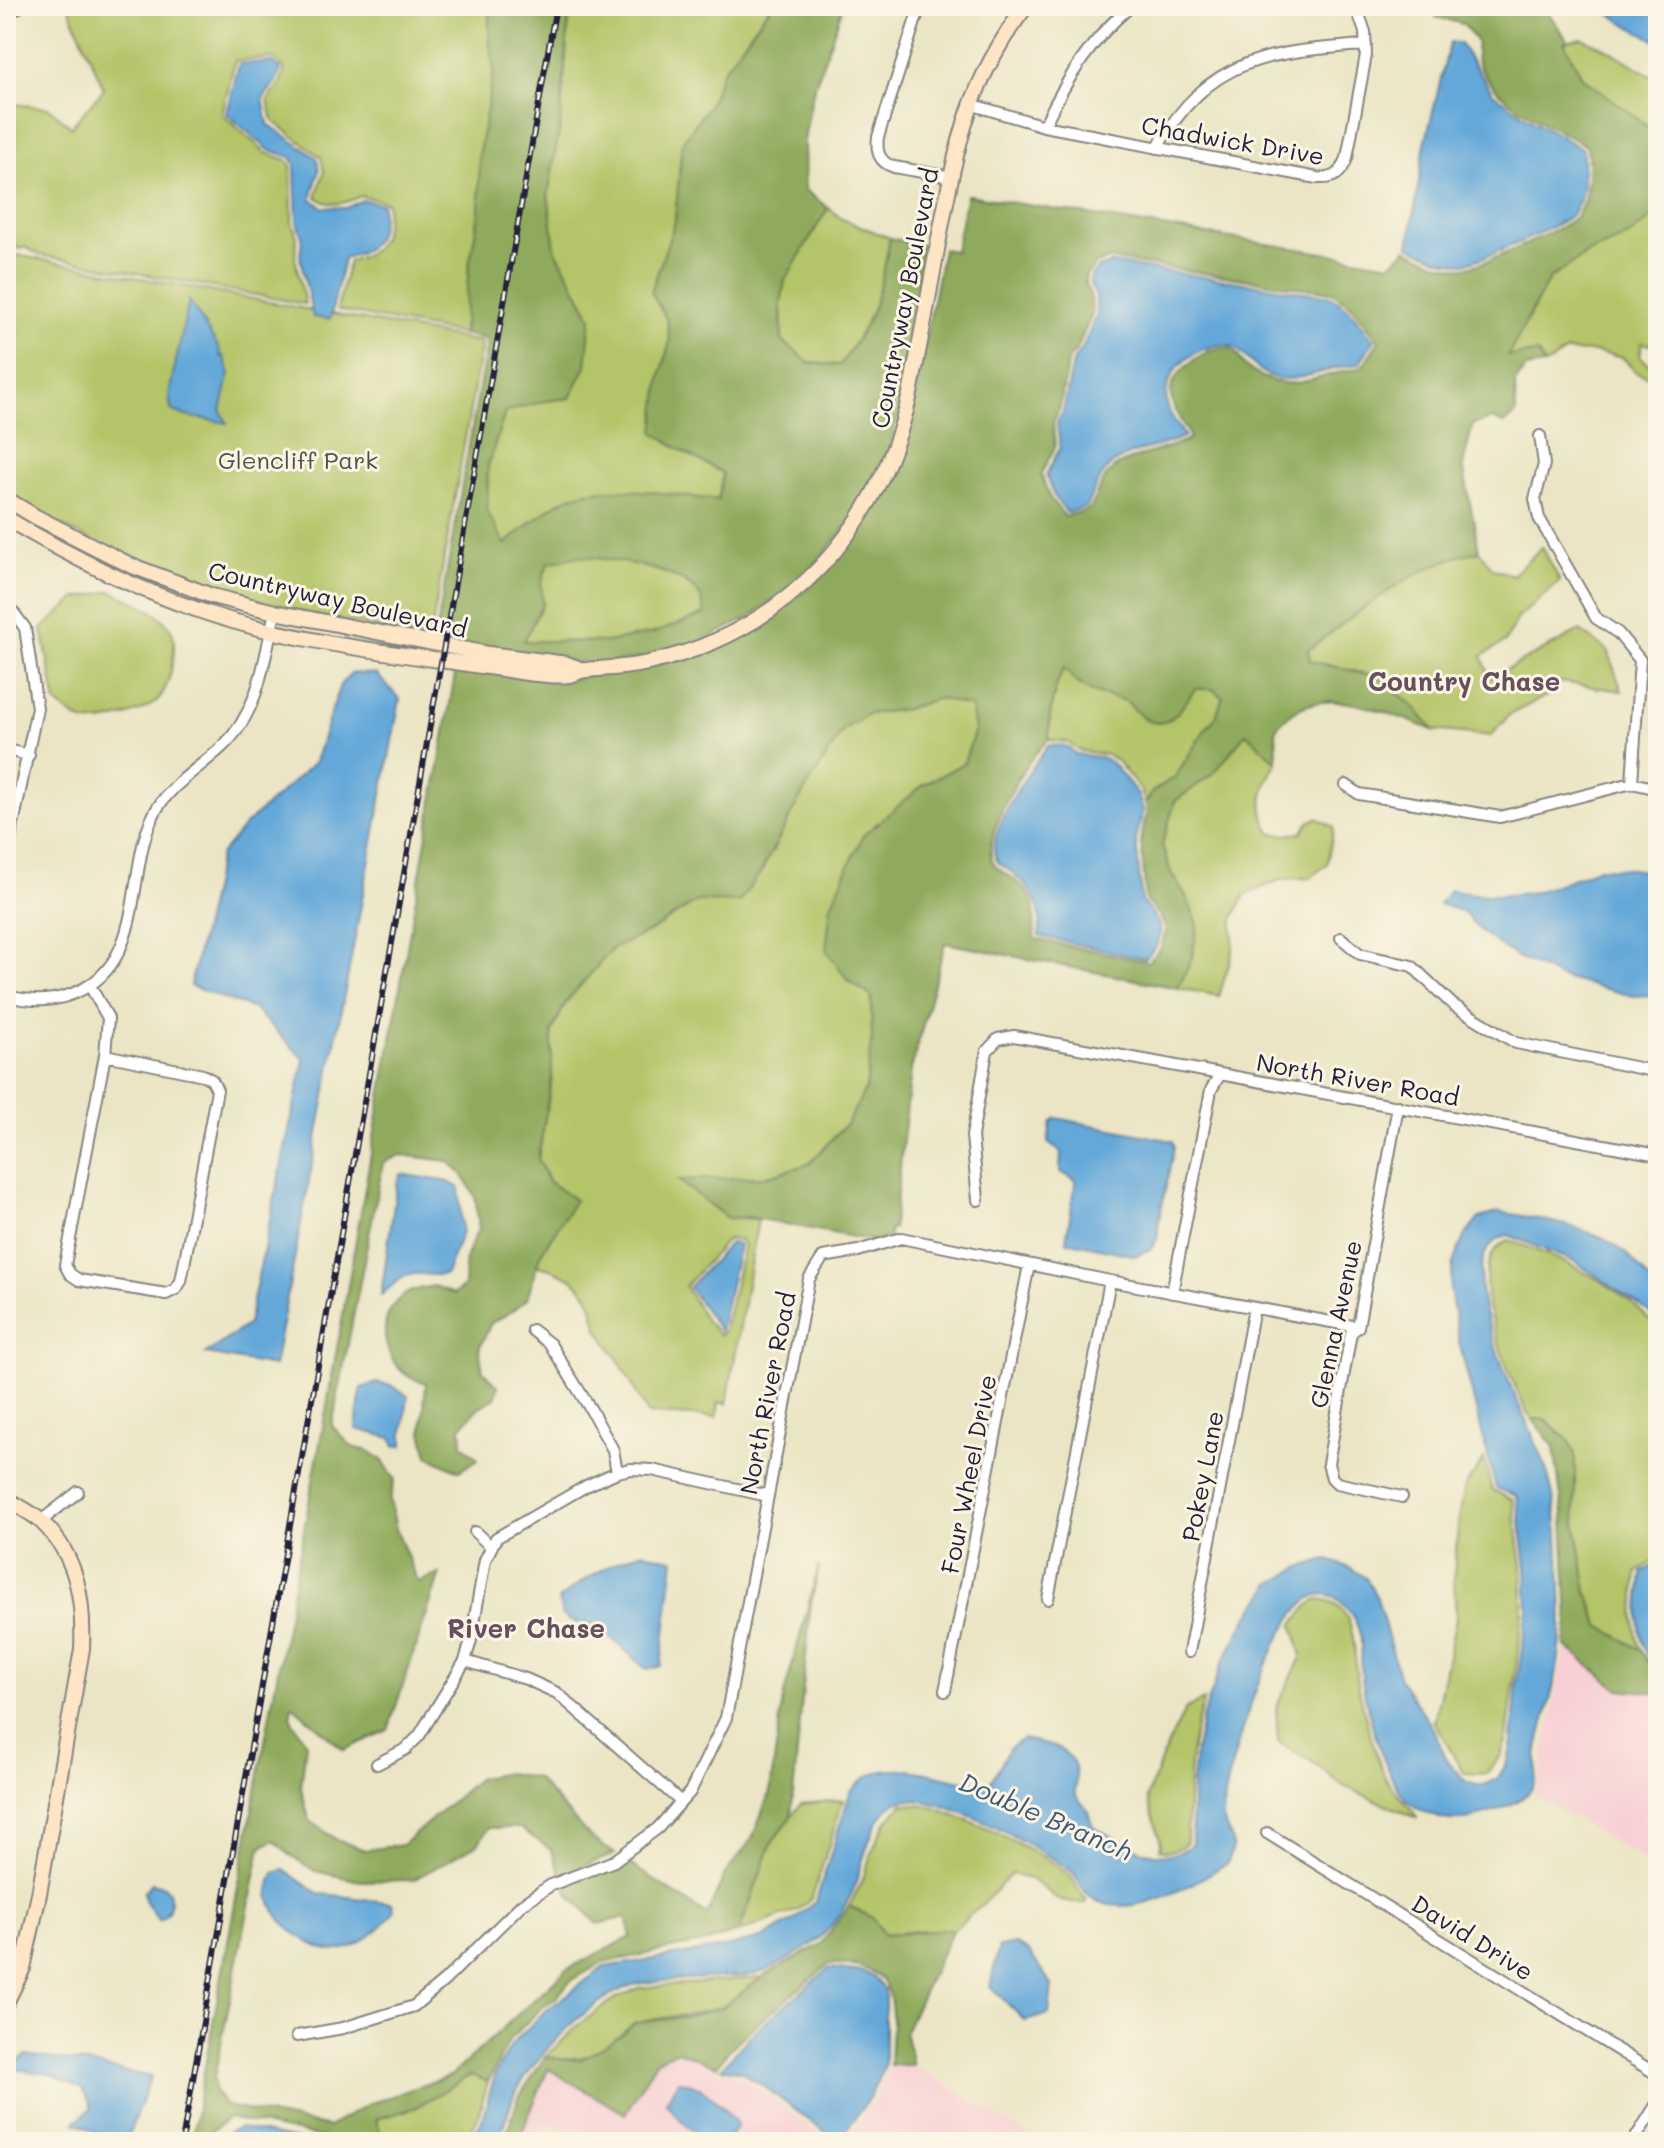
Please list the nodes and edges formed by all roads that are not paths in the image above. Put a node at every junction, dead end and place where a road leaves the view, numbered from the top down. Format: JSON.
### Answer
{"nodes":[{"id":1,"x":20,"y":6,"type":"edge"},
{"id":2,"x":920,"y":6,"type":"edge"},
{"id":3,"x":1026,"y":6,"type":"edge"},
{"id":4,"x":1131,"y":6,"type":"edge"},
{"id":5,"x":1356,"y":6,"type":"edge"},
{"id":6,"x":6,"y":15,"type":"edge"},
{"id":7,"x":1366,"y":45,"type":"junction"},
{"id":8,"x":970,"y":104,"type":"junction"},
{"id":9,"x":1044,"y":126,"type":"junction"},
{"id":10,"x":1157,"y":148,"type":"junction"},
{"id":11,"x":951,"y":177,"type":"junction"},
{"id":12,"x":1540,"y":436,"type":"dead end"},
{"id":13,"x":1658,"y":500,"type":"edge"},
{"id":14,"x":6,"y":501,"type":"edge"},
{"id":15,"x":1658,"y":510,"type":"edge"},
{"id":16,"x":6,"y":518,"type":"edge"},
{"id":17,"x":6,"y":608,"type":"edge"},
{"id":18,"x":275,"y":612,"type":"junction"},
{"id":19,"x":271,"y":631,"type":"junction"},
{"id":20,"x":583,"y":670,"type":"junction"},
{"id":21,"x":6,"y":750,"type":"edge"},
{"id":22,"x":29,"y":755,"type":"junction"},
{"id":23,"x":1632,"y":783,"type":"junction"},
{"id":24,"x":1346,"y":785,"type":"dead end"},
{"id":25,"x":1658,"y":789,"type":"edge"},
{"id":26,"x":6,"y":859,"type":"edge"},
{"id":27,"x":1341,"y":938,"type":"dead end"},
{"id":28,"x":90,"y":986,"type":"junction"},
{"id":29,"x":6,"y":996,"type":"edge"},
{"id":30,"x":105,"y":1055,"type":"junction"},
{"id":31,"x":1658,"y":1072,"type":"edge"},
{"id":32,"x":1220,"y":1074,"type":"junction"},
{"id":33,"x":1398,"y":1106,"type":"junction"},
{"id":34,"x":1658,"y":1155,"type":"edge"},
{"id":35,"x":978,"y":1200,"type":"dead end"},
{"id":36,"x":1029,"y":1265,"type":"junction"},
{"id":37,"x":1110,"y":1281,"type":"junction"},
{"id":38,"x":1172,"y":1293,"type":"junction"},
{"id":39,"x":1254,"y":1308,"type":"junction"},
{"id":40,"x":1358,"y":1327,"type":"junction"},
{"id":41,"x":532,"y":1330,"type":"dead end"},
{"id":42,"x":617,"y":1472,"type":"junction"},
{"id":43,"x":78,"y":1492,"type":"dead end"},
{"id":44,"x":768,"y":1496,"type":"junction"},
{"id":45,"x":1402,"y":1497,"type":"dead end"},
{"id":46,"x":6,"y":1499,"type":"edge"},
{"id":47,"x":41,"y":1521,"type":"junction"},
{"id":48,"x":475,"y":1532,"type":"dead end"},
{"id":49,"x":490,"y":1546,"type":"junction"},
{"id":50,"x":1048,"y":1599,"type":"dead end"},
{"id":51,"x":1189,"y":1652,"type":"dead end"},
{"id":52,"x":465,"y":1661,"type":"junction"},
{"id":53,"x":945,"y":1691,"type":"dead end"},
{"id":54,"x":377,"y":1764,"type":"dead end"},
{"id":55,"x":681,"y":1802,"type":"junction"},
{"id":56,"x":1267,"y":1833,"type":"dead end"},
{"id":57,"x":6,"y":2003,"type":"edge"},
{"id":58,"x":297,"y":2036,"type":"dead end"},
{"id":59,"x":1658,"y":2075,"type":"edge"},
{"id":60,"x":1658,"y":2102,"type":"edge"},
{"id":61,"x":1633,"y":2142,"type":"edge"}],
"edges":[{"from":1,"to":6,"type":"street"},
{"from":2,"to":11,"type":"street"},
{"from":3,"to":8,"type":"street","name":"Countryway Boulevard"},
{"from":4,"to":9,"type":"street"},
{"from":5,"to":7,"type":"street","name":"Chadwick Drive"},
{"from":7,"to":10,"type":"street"},
{"from":7,"to":10,"type":"street","name":"Chadwick Drive"},
{"from":8,"to":9,"type":"street","name":"Chadwick Drive"},
{"from":8,"to":11,"type":"street","name":"Countryway Boulevard"},
{"from":9,"to":10,"type":"street","name":"Chadwick Drive"},
{"from":11,"to":20,"type":"street","name":"Countryway Boulevard"},
{"from":12,"to":23,"type":"street"},
{"from":13,"to":15,"type":"street"},
{"from":14,"to":18,"type":"street","name":"Countryway Boulevard"},
{"from":16,"to":19,"type":"street","name":"Countryway Boulevard"},
{"from":17,"to":22,"type":"street"},
{"from":18,"to":19,"type":"street"},
{"from":18,"to":20,"type":"street","name":"Countryway Boulevard"},
{"from":19,"to":20,"type":"street","name":"Countryway Boulevard"},
{"from":19,"to":28,"type":"street"},
{"from":21,"to":22,"type":"street"},
{"from":22,"to":26,"type":"street"},
{"from":23,"to":24,"type":"street"},
{"from":23,"to":25,"type":"street"},
{"from":27,"to":31,"type":"street"},
{"from":28,"to":29,"type":"street"},
{"from":28,"to":30,"type":"street"},
{"from":30,"to":30,"type":"street"},
{"from":32,"to":33,"type":"street","name":"North River Road"},
{"from":32,"to":35,"type":"street"},
{"from":32,"to":38,"type":"street","name":"North River Road"},
{"from":33,"to":34,"type":"street","name":"North River Road"},
{"from":33,"to":40,"type":"street","name":"Glenna Avenue"},
{"from":36,"to":37,"type":"street","name":"North River Road"},
{"from":36,"to":44,"type":"street","name":"North River Road"},
{"from":36,"to":53,"type":"street","name":"Four Wheel Drive"},
{"from":37,"to":38,"type":"street","name":"North River Road"},
{"from":37,"to":50,"type":"street"},
{"from":38,"to":39,"type":"street"},
{"from":39,"to":40,"type":"street"},
{"from":39,"to":51,"type":"street","name":"Pokey Lane"},
{"from":40,"to":45,"type":"street","name":"Glenna Avenue"},
{"from":41,"to":42,"type":"street"},
{"from":42,"to":44,"type":"street"},
{"from":42,"to":49,"type":"street"},
{"from":43,"to":47,"type":"street"},
{"from":44,"to":55,"type":"street","name":"North River Road"},
{"from":46,"to":47,"type":"street"},
{"from":47,"to":57,"type":"street"},
{"from":48,"to":49,"type":"street"},
{"from":49,"to":52,"type":"street"},
{"from":52,"to":54,"type":"street"},
{"from":52,"to":55,"type":"street"},
{"from":55,"to":58,"type":"street","name":"North River Road"},
{"from":56,"to":59,"type":"street","name":"David Drive"},
{"from":60,"to":61,"type":"street"}]}
